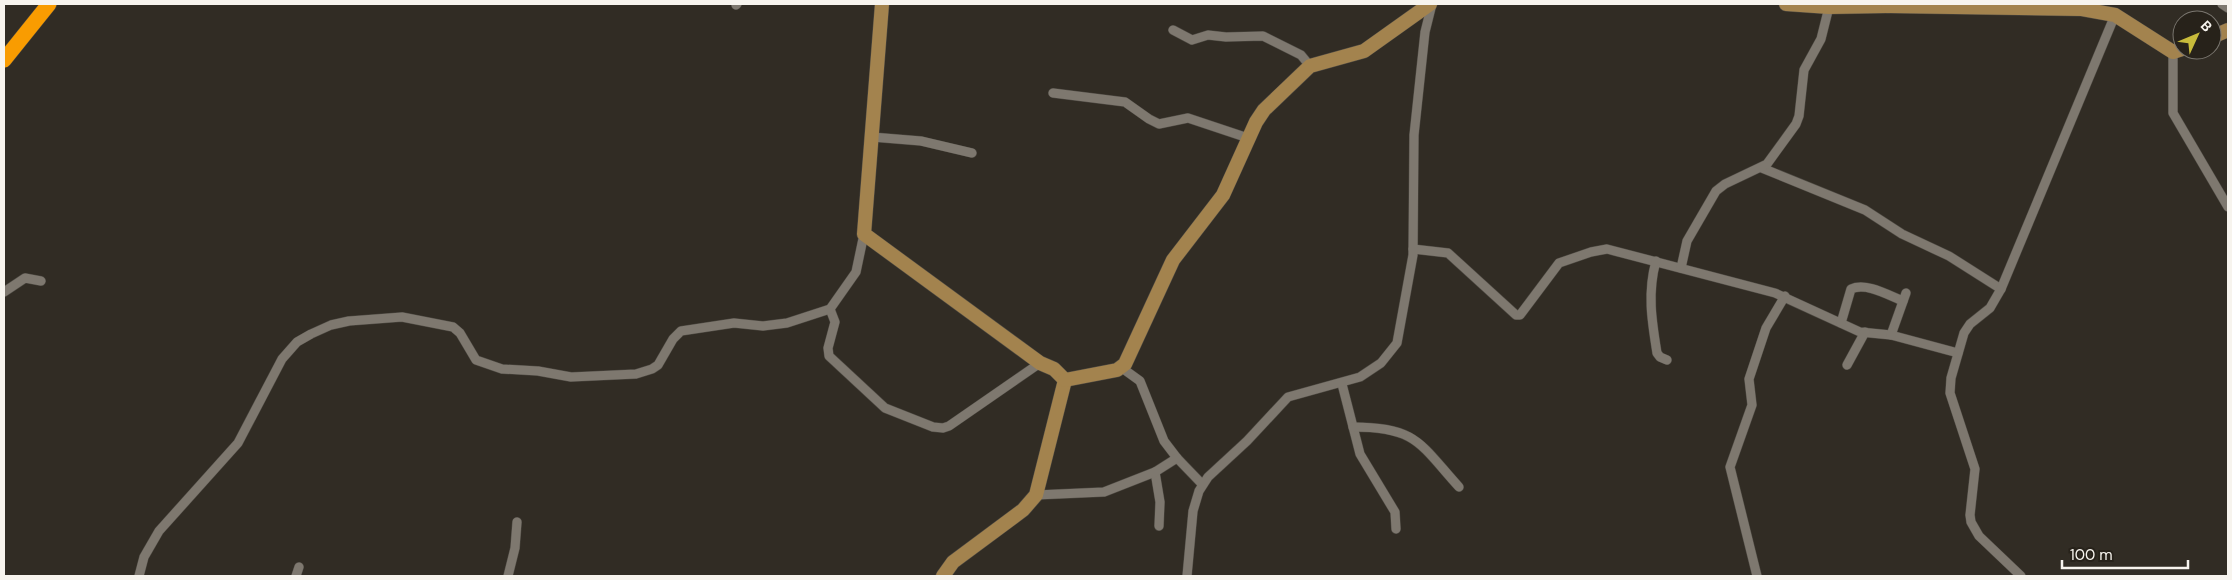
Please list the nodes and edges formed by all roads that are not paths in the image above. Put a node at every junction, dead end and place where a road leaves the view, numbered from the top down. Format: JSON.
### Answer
{"nodes":[{"id":1,"x":49,"y":4,"type":"edge"},
{"id":2,"x":882,"y":4,"type":"edge"},
{"id":3,"x":1431,"y":4,"type":"edge"},
{"id":4,"x":1786,"y":4,"type":"edge"},
{"id":5,"x":2222,"y":4,"type":"edge"},
{"id":6,"x":1888,"y":5,"type":"edge"},
{"id":7,"x":2081,"y":6,"type":"edge"},
{"id":8,"x":1829,"y":7,"type":"junction"},
{"id":9,"x":2228,"y":8,"type":"edge"},
{"id":10,"x":2115,"y":15,"type":"junction"},
{"id":11,"x":1173,"y":30,"type":"dead end"},
{"id":12,"x":2172,"y":47,"type":"edge"},
{"id":13,"x":4,"y":60,"type":"edge"},
{"id":14,"x":2176,"y":60,"type":"edge"},
{"id":15,"x":1310,"y":66,"type":"junction"},
{"id":16,"x":1053,"y":93,"type":"dead end"},
{"id":17,"x":872,"y":137,"type":"junction"},
{"id":18,"x":1248,"y":138,"type":"junction"},
{"id":19,"x":972,"y":153,"type":"dead end"},
{"id":20,"x":1762,"y":168,"type":"junction"},
{"id":21,"x":2228,"y":207,"type":"edge"},
{"id":22,"x":864,"y":234,"type":"junction"},
{"id":23,"x":1413,"y":249,"type":"junction"},
{"id":24,"x":1656,"y":261,"type":"junction"},
{"id":25,"x":1681,"y":268,"type":"junction"},
{"id":26,"x":41,"y":281,"type":"dead end"},
{"id":27,"x":2001,"y":289,"type":"junction"},
{"id":28,"x":4,"y":292,"type":"edge"},
{"id":29,"x":1785,"y":296,"type":"junction"},
{"id":30,"x":830,"y":309,"type":"junction"},
{"id":31,"x":1840,"y":323,"type":"junction"},
{"id":32,"x":1865,"y":332,"type":"junction"},
{"id":33,"x":1891,"y":335,"type":"junction"},
{"id":34,"x":1958,"y":353,"type":"junction"},
{"id":35,"x":1667,"y":360,"type":"dead end"},
{"id":36,"x":1040,"y":364,"type":"junction"},
{"id":37,"x":1847,"y":365,"type":"dead end"},
{"id":38,"x":1122,"y":368,"type":"junction"},
{"id":39,"x":1065,"y":380,"type":"junction"},
{"id":40,"x":1342,"y":384,"type":"junction"},
{"id":41,"x":1353,"y":427,"type":"junction"},
{"id":42,"x":1176,"y":458,"type":"junction"},
{"id":43,"x":1155,"y":472,"type":"junction"},
{"id":44,"x":1202,"y":484,"type":"junction"},
{"id":45,"x":1459,"y":487,"type":"dead end"},
{"id":46,"x":1036,"y":495,"type":"junction"},
{"id":47,"x":517,"y":522,"type":"dead end"},
{"id":48,"x":1159,"y":526,"type":"dead end"},
{"id":49,"x":1396,"y":529,"type":"dead end"},
{"id":50,"x":139,"y":576,"type":"edge"},
{"id":51,"x":508,"y":576,"type":"edge"},
{"id":52,"x":943,"y":576,"type":"edge"},
{"id":53,"x":1187,"y":576,"type":"edge"},
{"id":54,"x":1756,"y":576,"type":"edge"},
{"id":55,"x":2021,"y":576,"type":"edge"}],
"edges":[{"from":1,"to":13,"type":"highway"},
{"from":2,"to":17,"type":"street"},
{"from":3,"to":15,"type":"street"},
{"from":3,"to":23,"type":"street"},
{"from":4,"to":8,"type":"street"},
{"from":5,"to":9,"type":"street"},
{"from":6,"to":7,"type":"street"},
{"from":6,"to":8,"type":"street"},
{"from":7,"to":10,"type":"street"},
{"from":8,"to":20,"type":"street"},
{"from":10,"to":12,"type":"street"},
{"from":10,"to":27,"type":"street"},
{"from":11,"to":15,"type":"street"},
{"from":14,"to":21,"type":"street"},
{"from":15,"to":18,"type":"street"},
{"from":16,"to":18,"type":"street"},
{"from":17,"to":19,"type":"street"},
{"from":17,"to":22,"type":"street"},
{"from":18,"to":38,"type":"street"},
{"from":20,"to":25,"type":"street"},
{"from":20,"to":27,"type":"street"},
{"from":22,"to":30,"type":"street"},
{"from":22,"to":36,"type":"street"},
{"from":23,"to":24,"type":"street"},
{"from":23,"to":40,"type":"street"},
{"from":24,"to":25,"type":"street"},
{"from":24,"to":35,"type":"street"},
{"from":25,"to":29,"type":"street"},
{"from":26,"to":28,"type":"street"},
{"from":27,"to":34,"type":"street"},
{"from":29,"to":31,"type":"street"},
{"from":29,"to":54,"type":"street"},
{"from":30,"to":36,"type":"street"},
{"from":30,"to":50,"type":"street"},
{"from":31,"to":32,"type":"street"},
{"from":31,"to":33,"type":"street"},
{"from":32,"to":33,"type":"street"},
{"from":32,"to":37,"type":"street"},
{"from":33,"to":34,"type":"street"},
{"from":34,"to":55,"type":"street"},
{"from":36,"to":39,"type":"street"},
{"from":38,"to":39,"type":"street"},
{"from":38,"to":42,"type":"street"},
{"from":39,"to":46,"type":"street"},
{"from":40,"to":41,"type":"street"},
{"from":40,"to":44,"type":"street"},
{"from":41,"to":45,"type":"street"},
{"from":41,"to":49,"type":"street"},
{"from":42,"to":43,"type":"street"},
{"from":42,"to":44,"type":"street"},
{"from":43,"to":46,"type":"street"},
{"from":43,"to":48,"type":"street"},
{"from":44,"to":53,"type":"street"},
{"from":46,"to":52,"type":"street"},
{"from":47,"to":51,"type":"street"}]}
